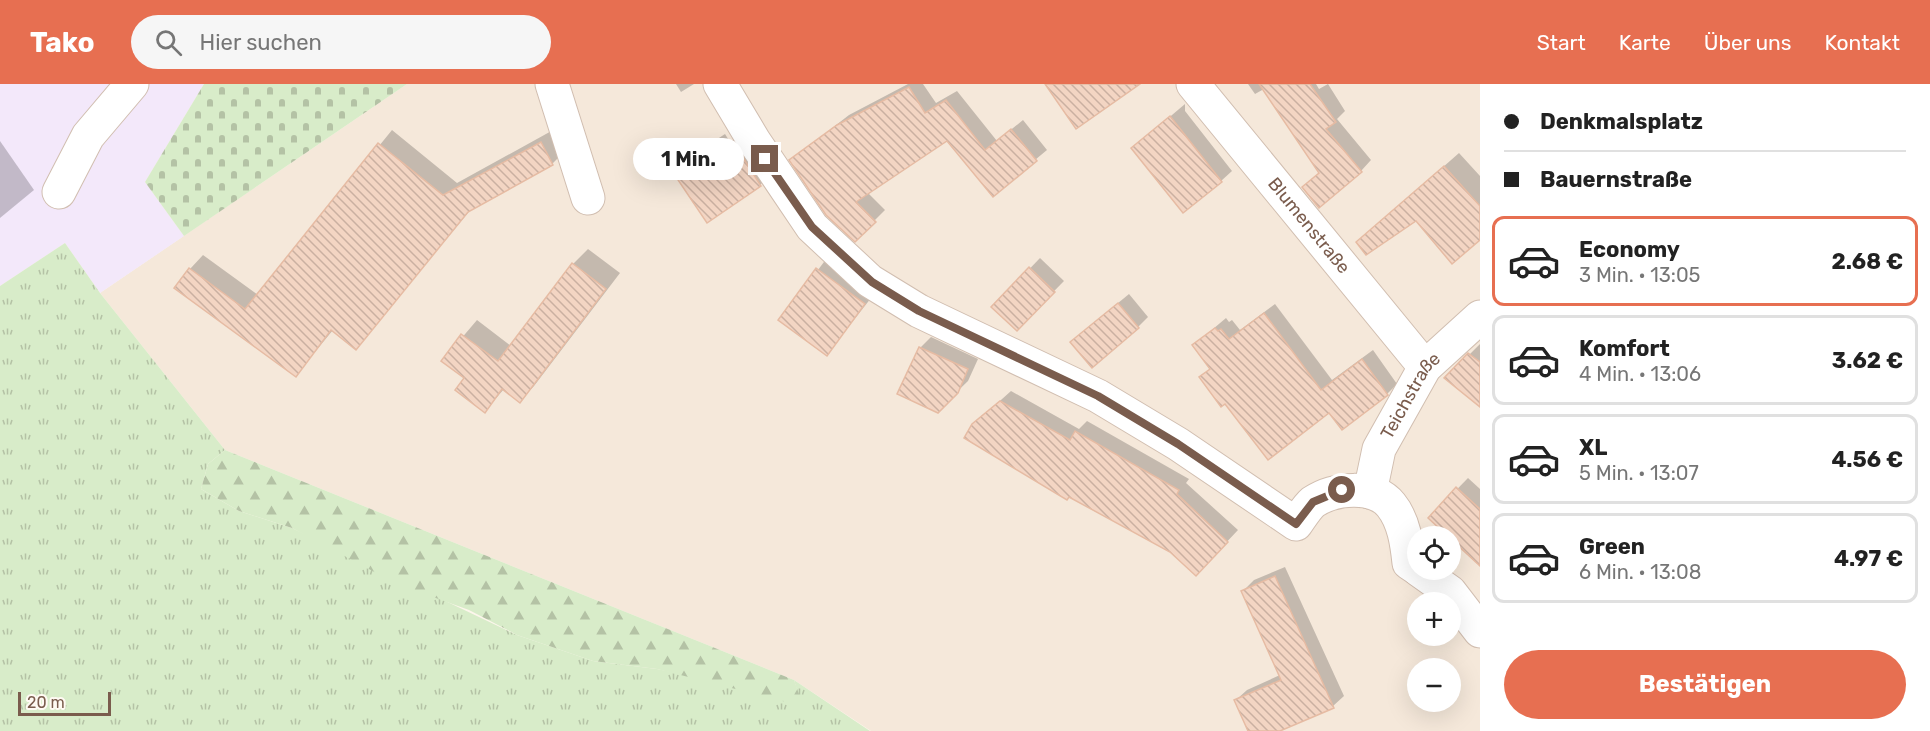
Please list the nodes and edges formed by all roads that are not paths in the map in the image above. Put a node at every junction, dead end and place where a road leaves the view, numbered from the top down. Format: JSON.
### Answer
{"nodes":[{"id":1,"x":132,"y":84,"type":"edge"},
{"id":2,"x":552,"y":84,"type":"edge"},
{"id":3,"x":720,"y":84,"type":"edge"},
{"id":4,"x":1193,"y":84,"type":"edge"},
{"id":5,"x":59,"y":192,"type":"dead end"},
{"id":6,"x":588,"y":198,"type":"dead end"},
{"id":7,"x":1480,"y":317,"type":"edge"},
{"id":8,"x":1425,"y":368,"type":"junction"},
{"id":9,"x":1370,"y":492,"type":"junction"},
{"id":10,"x":1407,"y":545,"type":"edge"},
{"id":11,"x":1433,"y":580,"type":"edge"},
{"id":12,"x":1480,"y":631,"type":"edge"}],
"edges":[{"from":1,"to":5,"type":"street"},
{"from":2,"to":6,"type":"street"},
{"from":3,"to":9,"type":"street"},
{"from":4,"to":8,"type":"street","name":"Blumenstraße"},
{"from":7,"to":8,"type":"street","name":"Teichstraße"},
{"from":8,"to":9,"type":"street","name":"Teichstraße"},
{"from":9,"to":10,"type":"street"},
{"from":11,"to":12,"type":"street"}]}
